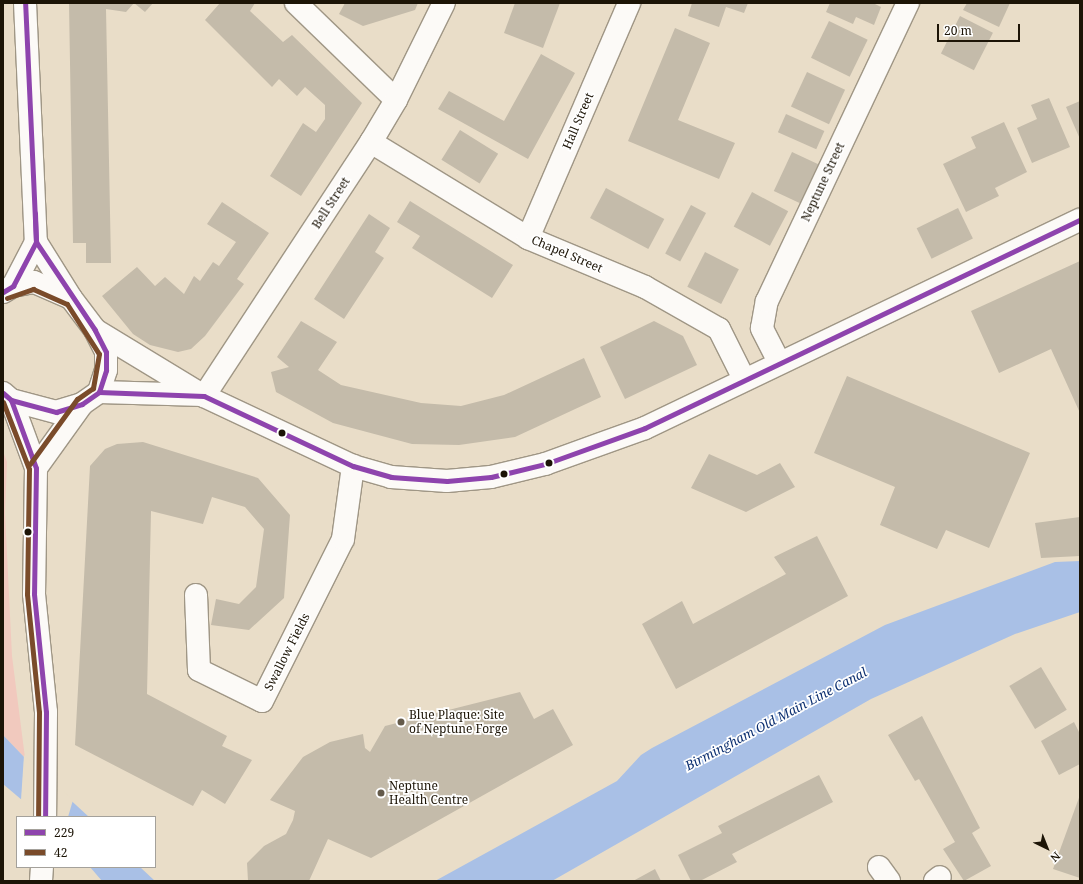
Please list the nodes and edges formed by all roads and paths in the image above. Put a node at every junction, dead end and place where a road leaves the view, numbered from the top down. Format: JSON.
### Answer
{"nodes":[{"id":1,"x":25,"y":3,"type":"edge"},
{"id":2,"x":296,"y":3,"type":"edge"},
{"id":3,"x":444,"y":3,"type":"edge"},
{"id":4,"x":629,"y":3,"type":"edge"},
{"id":5,"x":908,"y":3,"type":"edge"},
{"id":6,"x":396,"y":100,"type":"junction"},
{"id":7,"x":371,"y":142,"type":"junction"},
{"id":8,"x":1080,"y":220,"type":"edge"},
{"id":9,"x":528,"y":238,"type":"junction"},
{"id":10,"x":36,"y":242,"type":"junction"},
{"id":11,"x":8,"y":289,"type":"edge"},
{"id":12,"x":71,"y":298,"type":"junction"},
{"id":13,"x":96,"y":330,"type":"junction"},
{"id":14,"x":779,"y":362,"type":"junction"},
{"id":15,"x":744,"y":379,"type":"junction"},
{"id":16,"x":204,"y":396,"type":"junction"},
{"id":17,"x":7,"y":397,"type":"edge"},
{"id":18,"x":90,"y":398,"type":"junction"},
{"id":19,"x":353,"y":466,"type":"junction"},
{"id":20,"x":36,"y":468,"type":"junction"},
{"id":21,"x":196,"y":595,"type":"dead end"},
{"id":22,"x":45,"y":816,"type":"edge"},
{"id":23,"x":42,"y":868,"type":"edge"},
{"id":24,"x":41,"y":881,"type":"edge"}],
"edges":[{"from":1,"to":10,"type":"main road"},
{"from":2,"to":6,"type":"main road"},
{"from":3,"to":6,"type":"main road","name":"Bell Street"},
{"from":4,"to":9,"type":"main road","name":"Hall Street"},
{"from":5,"to":14,"type":"main road","name":"Neptune Street"},
{"from":6,"to":7,"type":"main road","name":"Bell Street"},
{"from":7,"to":9,"type":"main road","name":"Chapel Street"},
{"from":7,"to":16,"type":"main road","name":"Bell Street"},
{"from":8,"to":14,"type":"main road"},
{"from":9,"to":15,"type":"main road","name":"Chapel Street"},
{"from":10,"to":11,"type":"main road"},
{"from":10,"to":12,"type":"main road"},
{"from":11,"to":12,"type":"main road"},
{"from":12,"to":13,"type":"main road"},
{"from":13,"to":16,"type":"main road"},
{"from":13,"to":18,"type":"main road"},
{"from":14,"to":15,"type":"main road"},
{"from":15,"to":19,"type":"main road"},
{"from":16,"to":18,"type":"main road"},
{"from":16,"to":19,"type":"main road"},
{"from":17,"to":18,"type":"main road"},
{"from":17,"to":20,"type":"main road"},
{"from":18,"to":20,"type":"main road"},
{"from":19,"to":21,"type":"main road","name":"Swallow Fields"},
{"from":20,"to":22,"type":"main road"},
{"from":23,"to":24,"type":"main road"}]}
